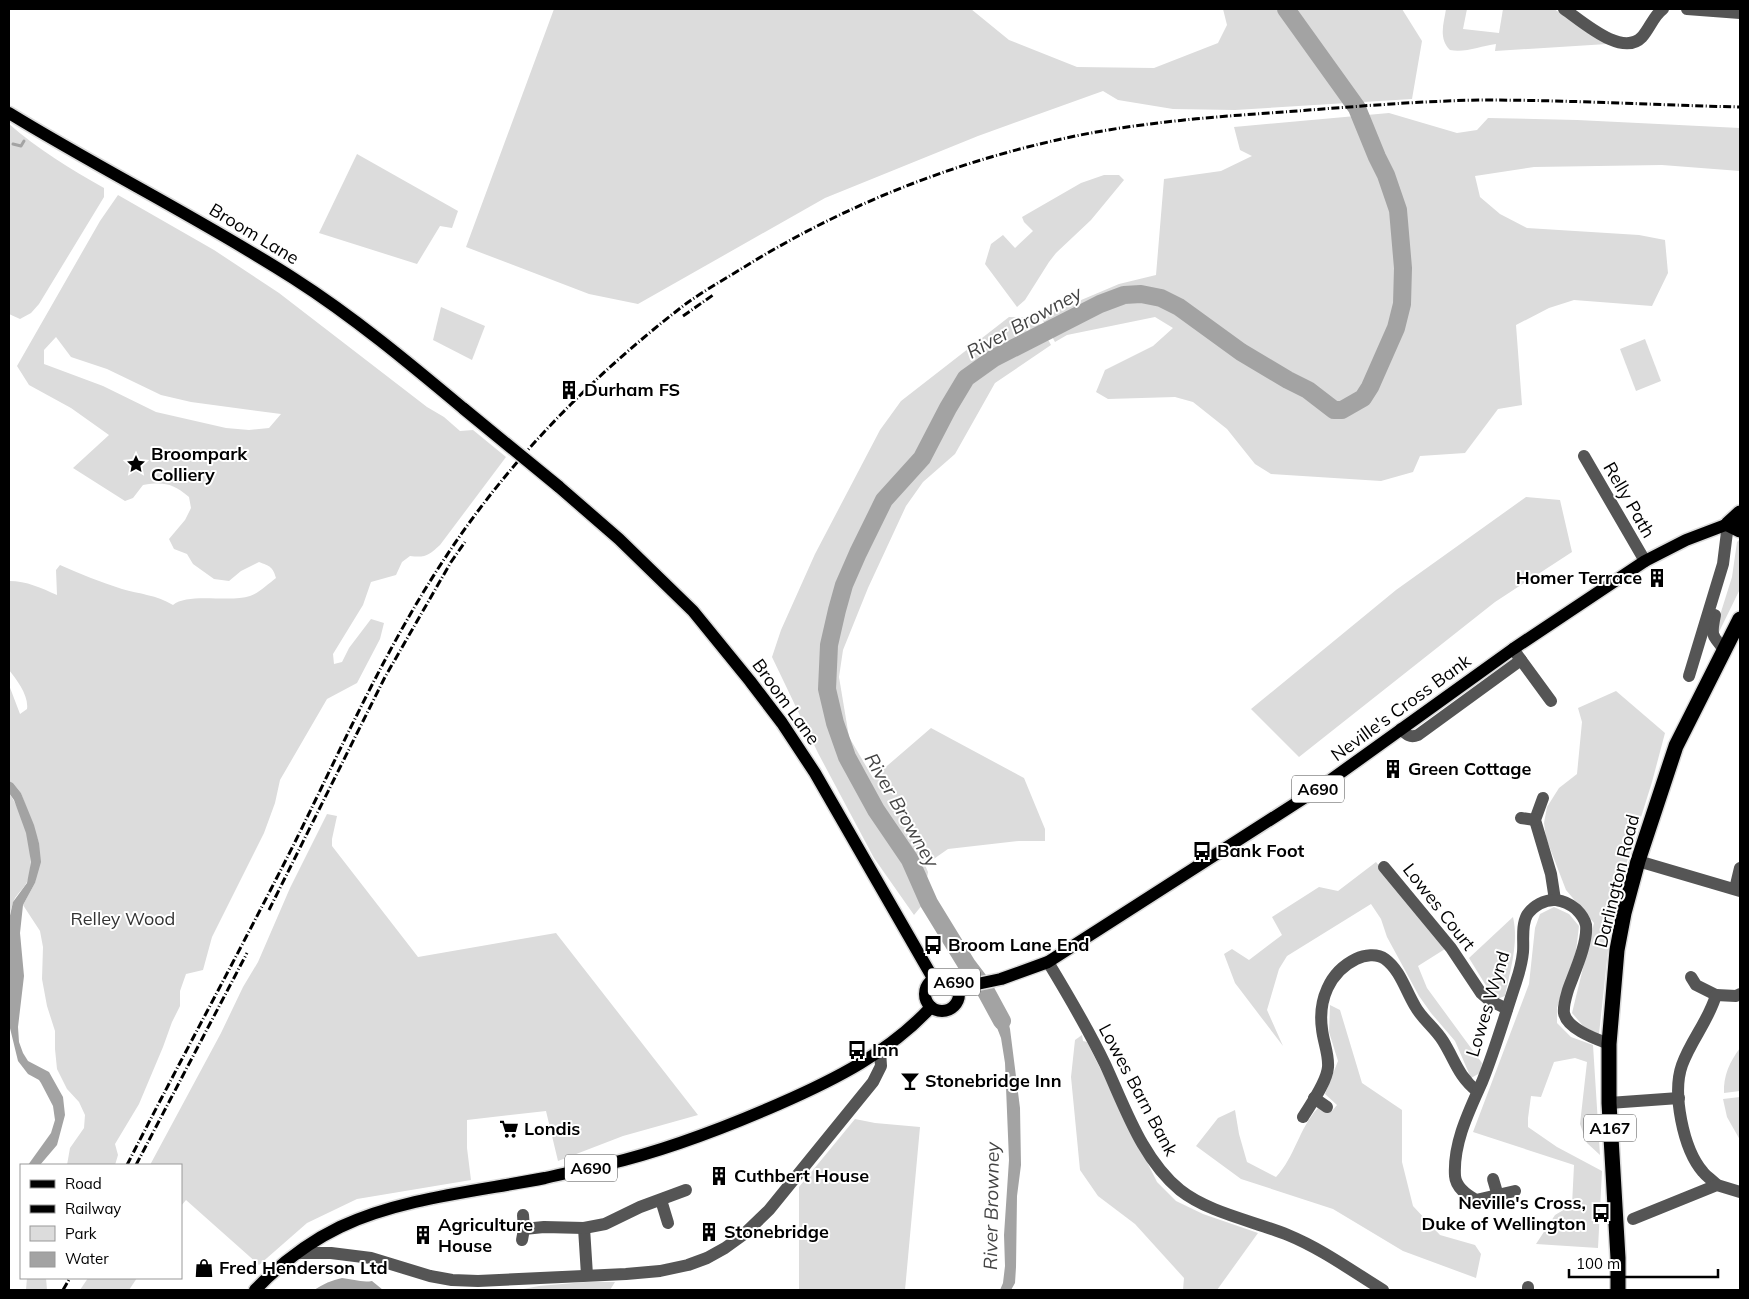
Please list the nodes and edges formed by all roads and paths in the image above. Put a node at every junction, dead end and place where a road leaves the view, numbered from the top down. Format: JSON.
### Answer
{"nodes":[{"id":1,"x":1564,"y":9,"type":"edge"},
{"id":2,"x":1663,"y":9,"type":"edge"},
{"id":3,"x":1687,"y":9,"type":"edge"},
{"id":4,"x":1740,"y":13,"type":"edge"},
{"id":5,"x":9,"y":113,"type":"edge"},
{"id":6,"x":1584,"y":456,"type":"dead end"},
{"id":7,"x":1740,"y":513,"type":"edge"},
{"id":8,"x":1737,"y":524,"type":"edge"},
{"id":9,"x":1645,"y":561,"type":"junction"},
{"id":10,"x":1710,"y":607,"type":"junction"},
{"id":11,"x":1740,"y":619,"type":"edge"},
{"id":12,"x":1513,"y":649,"type":"junction"},
{"id":13,"x":1724,"y":649,"type":"junction"},
{"id":14,"x":1521,"y":660,"type":"junction"},
{"id":15,"x":1689,"y":676,"type":"dead end"},
{"id":16,"x":1551,"y":701,"type":"dead end"},
{"id":17,"x":1402,"y":729,"type":"junction"},
{"id":18,"x":1543,"y":798,"type":"dead end"},
{"id":19,"x":1521,"y":818,"type":"dead end"},
{"id":20,"x":1535,"y":820,"type":"junction"},
{"id":21,"x":1638,"y":861,"type":"junction"},
{"id":22,"x":1384,"y":867,"type":"dead end"},
{"id":23,"x":1740,"y":868,"type":"edge"},
{"id":24,"x":1738,"y":890,"type":"edge"},
{"id":25,"x":1555,"y":900,"type":"junction"},
{"id":26,"x":1048,"y":962,"type":"junction"},
{"id":27,"x":1691,"y":977,"type":"dead end"},
{"id":28,"x":934,"y":980,"type":"junction"},
{"id":29,"x":958,"y":988,"type":"junction"},
{"id":30,"x":1740,"y":994,"type":"edge"},
{"id":31,"x":1716,"y":995,"type":"junction"},
{"id":32,"x":931,"y":1007,"type":"junction"},
{"id":33,"x":1507,"y":1009,"type":"junction"},
{"id":34,"x":1609,"y":1044,"type":"junction"},
{"id":35,"x":880,"y":1051,"type":"junction"},
{"id":36,"x":1477,"y":1091,"type":"junction"},
{"id":37,"x":1314,"y":1098,"type":"junction"},
{"id":38,"x":1679,"y":1098,"type":"junction"},
{"id":39,"x":1609,"y":1103,"type":"junction"},
{"id":40,"x":1327,"y":1107,"type":"dead end"},
{"id":41,"x":1303,"y":1117,"type":"dead end"},
{"id":42,"x":1493,"y":1179,"type":"dead end"},
{"id":43,"x":1717,"y":1184,"type":"junction"},
{"id":44,"x":686,"y":1190,"type":"dead end"},
{"id":45,"x":1515,"y":1191,"type":"dead end"},
{"id":46,"x":1740,"y":1192,"type":"edge"},
{"id":47,"x":1498,"y":1196,"type":"junction"},
{"id":48,"x":662,"y":1200,"type":"junction"},
{"id":49,"x":522,"y":1215,"type":"dead end"},
{"id":50,"x":1633,"y":1219,"type":"dead end"},
{"id":51,"x":668,"y":1224,"type":"dead end"},
{"id":52,"x":584,"y":1228,"type":"junction"},
{"id":53,"x":298,"y":1252,"type":"junction"},
{"id":54,"x":588,"y":1275,"type":"junction"},
{"id":55,"x":255,"y":1290,"type":"edge"},
{"id":56,"x":1383,"y":1290,"type":"edge"},
{"id":57,"x":1618,"y":1290,"type":"edge"}],
"edges":[{"from":1,"to":2,"type":"street"},
{"from":3,"to":4,"type":"street"},
{"from":5,"to":28,"type":"main road","name":"Broom Lane","bridge":true},
{"from":6,"to":9,"type":"street","name":"Relly Path"},
{"from":7,"to":8,"type":"highway"},
{"from":8,"to":9,"type":"main road","name":"Neville's Cross Bank","number":"A690"},
{"from":8,"to":10,"type":"street"},
{"from":9,"to":12,"type":"main road","name":"Neville's Cross Bank","number":"A690"},
{"from":10,"to":13,"type":"street"},
{"from":10,"to":15,"type":"street"},
{"from":11,"to":13,"type":"highway","name":"Darlington Road","number":"A167"},
{"from":12,"to":14,"type":"street"},
{"from":12,"to":17,"type":"main road","name":"Neville's Cross Bank","number":"A690"},
{"from":13,"to":21,"type":"highway","name":"Darlington Road","number":"A167"},
{"from":14,"to":16,"type":"street"},
{"from":14,"to":17,"type":"street"},
{"from":17,"to":26,"type":"main road","name":"Neville's Cross Bank","number":"A690"},
{"from":18,"to":20,"type":"street"},
{"from":19,"to":20,"type":"street"},
{"from":20,"to":25,"type":"street"},
{"from":21,"to":24,"type":"street"},
{"from":21,"to":34,"type":"highway","name":"Darlington Road","number":"A167"},
{"from":22,"to":33,"type":"street","name":"Lowes Court"},
{"from":23,"to":24,"type":"street"},
{"from":25,"to":33,"type":"street","name":"Lowes Wynd"},
{"from":25,"to":34,"type":"street"},
{"from":26,"to":29,"type":"main road","number":"A690"},
{"from":26,"to":56,"type":"street","name":"Lowes Barn Bank"},
{"from":27,"to":31,"type":"street"},
{"from":28,"to":29,"type":"main road","number":"A690"},
{"from":28,"to":32,"type":"main road","number":"A690"},
{"from":29,"to":32,"type":"main road","number":"A690"},
{"from":30,"to":31,"type":"street"},
{"from":31,"to":38,"type":"street"},
{"from":32,"to":35,"type":"main road","number":"A690"},
{"from":33,"to":36,"type":"street","name":"Lowes Wynd"},
{"from":34,"to":39,"type":"highway","name":"Darlington Road","number":"A167"},
{"from":35,"to":53,"type":"main road","number":"A690"},
{"from":35,"to":54,"type":"street"},
{"from":36,"to":37,"type":"street"},
{"from":36,"to":47,"type":"street","name":"Lowes Wynd"},
{"from":37,"to":40,"type":"street"},
{"from":37,"to":41,"type":"street"},
{"from":38,"to":39,"type":"street"},
{"from":38,"to":43,"type":"street"},
{"from":39,"to":57,"type":"highway","name":"Darlington Road","number":"A167"},
{"from":42,"to":47,"type":"street"},
{"from":43,"to":46,"type":"street"},
{"from":43,"to":50,"type":"street"},
{"from":44,"to":48,"type":"street"},
{"from":45,"to":47,"type":"street","name":"Lowes Wynd"},
{"from":48,"to":51,"type":"street"},
{"from":48,"to":52,"type":"street"},
{"from":49,"to":52,"type":"street"},
{"from":52,"to":54,"type":"street"},
{"from":53,"to":54,"type":"street"},
{"from":53,"to":55,"type":"main road","number":"A690"}]}
